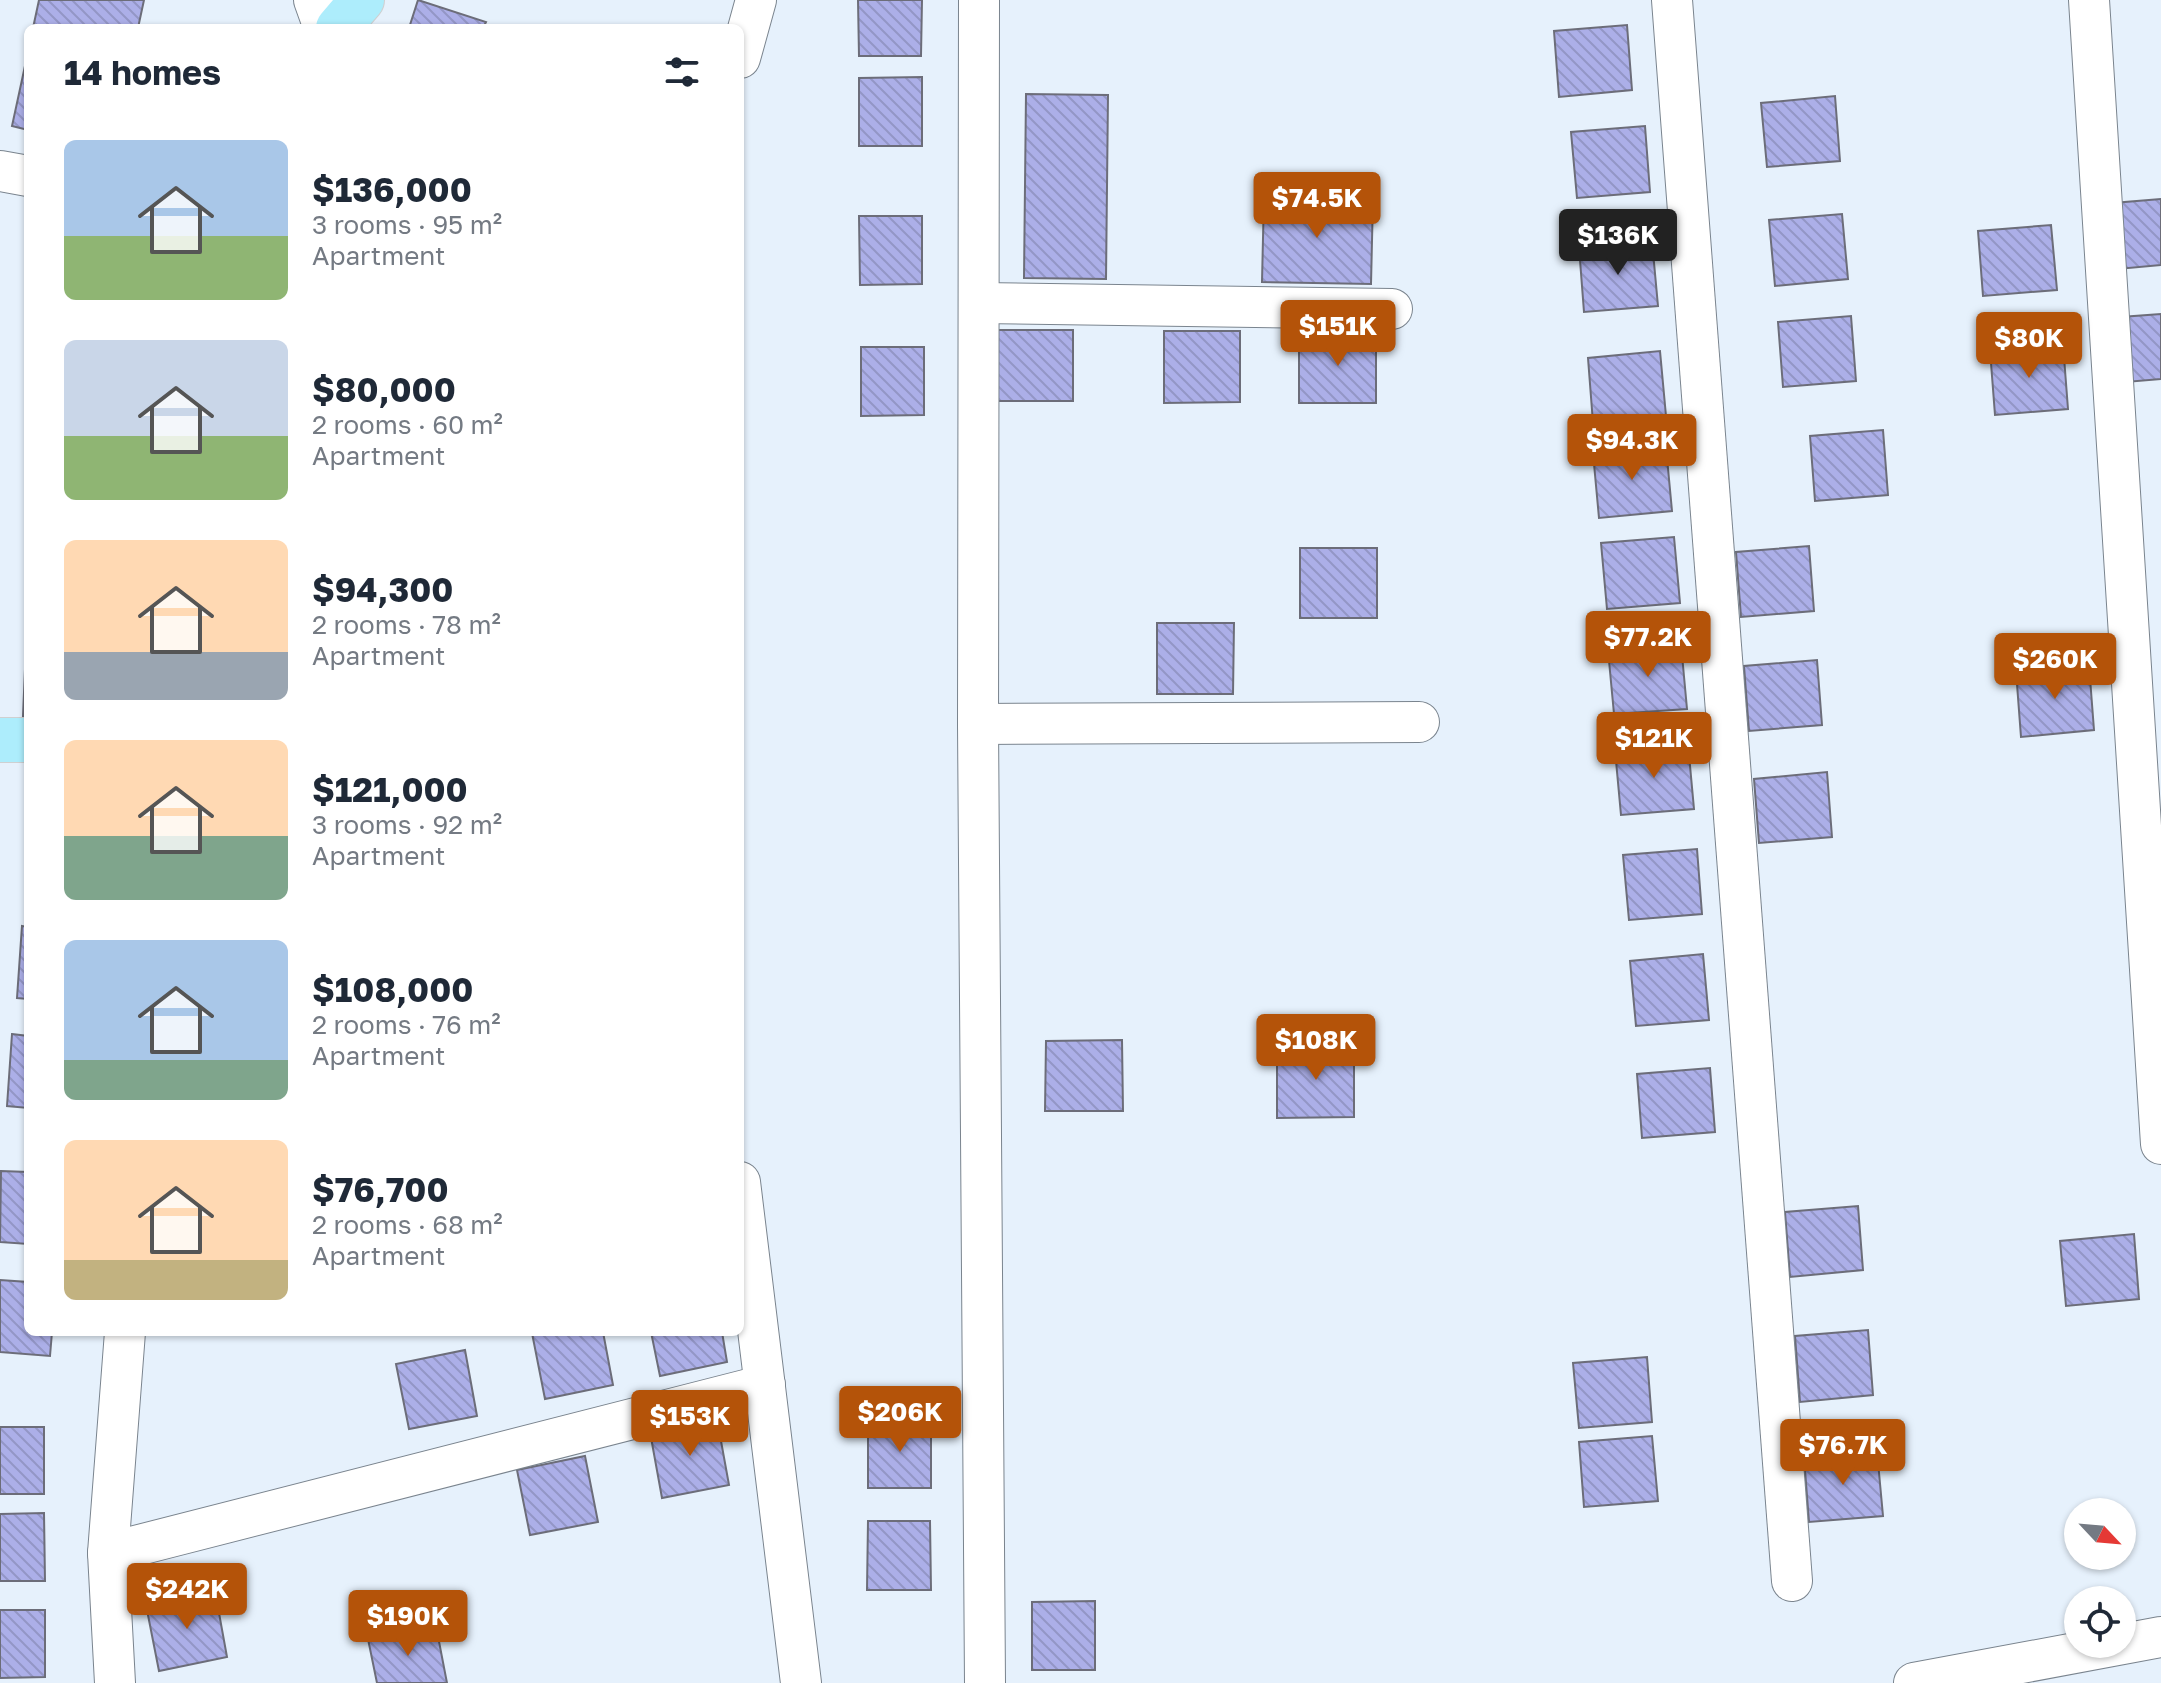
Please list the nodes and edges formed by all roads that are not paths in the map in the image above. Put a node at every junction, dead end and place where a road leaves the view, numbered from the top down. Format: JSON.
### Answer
{"nodes":[{"id":1,"x":314,"y":0,"type":"edge"},
{"id":2,"x":362,"y":0,"type":"edge"},
{"id":3,"x":756,"y":0,"type":"edge"},
{"id":4,"x":979,"y":0,"type":"edge"},
{"id":5,"x":1672,"y":0,"type":"edge"},
{"id":6,"x":2089,"y":0,"type":"edge"},
{"id":7,"x":323,"y":24,"type":"edge"},
{"id":8,"x":341,"y":24,"type":"edge"},
{"id":9,"x":744,"y":44,"type":"edge"},
{"id":10,"x":0,"y":171,"type":"edge"},
{"id":11,"x":24,"y":175,"type":"edge"},
{"id":12,"x":979,"y":303,"type":"junction"},
{"id":13,"x":1392,"y":309,"type":"dead end"},
{"id":14,"x":1419,"y":722,"type":"dead end"},
{"id":15,"x":978,"y":724,"type":"junction"},
{"id":16,"x":0,"y":740,"type":"edge"},
{"id":17,"x":24,"y":740,"type":"edge"},
{"id":18,"x":2161,"y":1144,"type":"edge"},
{"id":19,"x":744,"y":1214,"type":"edge"},
{"id":20,"x":125,"y":1336,"type":"edge"},
{"id":21,"x":765,"y":1385,"type":"junction"},
{"id":22,"x":108,"y":1553,"type":"junction"},
{"id":23,"x":1792,"y":1581,"type":"dead end"},
{"id":24,"x":2161,"y":1637,"type":"edge"},
{"id":25,"x":115,"y":1683,"type":"edge"},
{"id":26,"x":801,"y":1683,"type":"edge"},
{"id":27,"x":985,"y":1683,"type":"edge"},
{"id":28,"x":1914,"y":1683,"type":"edge"}],
"edges":[{"from":1,"to":7,"type":"street"},
{"from":2,"to":8,"type":"main road"},
{"from":3,"to":9,"type":"street"},
{"from":4,"to":12,"type":"street"},
{"from":5,"to":23,"type":"street"},
{"from":6,"to":18,"type":"street"},
{"from":10,"to":11,"type":"street"},
{"from":12,"to":13,"type":"street"},
{"from":12,"to":15,"type":"street"},
{"from":14,"to":15,"type":"street"},
{"from":15,"to":27,"type":"street"},
{"from":16,"to":17,"type":"main road"},
{"from":19,"to":21,"type":"street"},
{"from":20,"to":22,"type":"street"},
{"from":21,"to":22,"type":"street"},
{"from":21,"to":26,"type":"street"},
{"from":22,"to":25,"type":"street"},
{"from":24,"to":28,"type":"street"}]}
